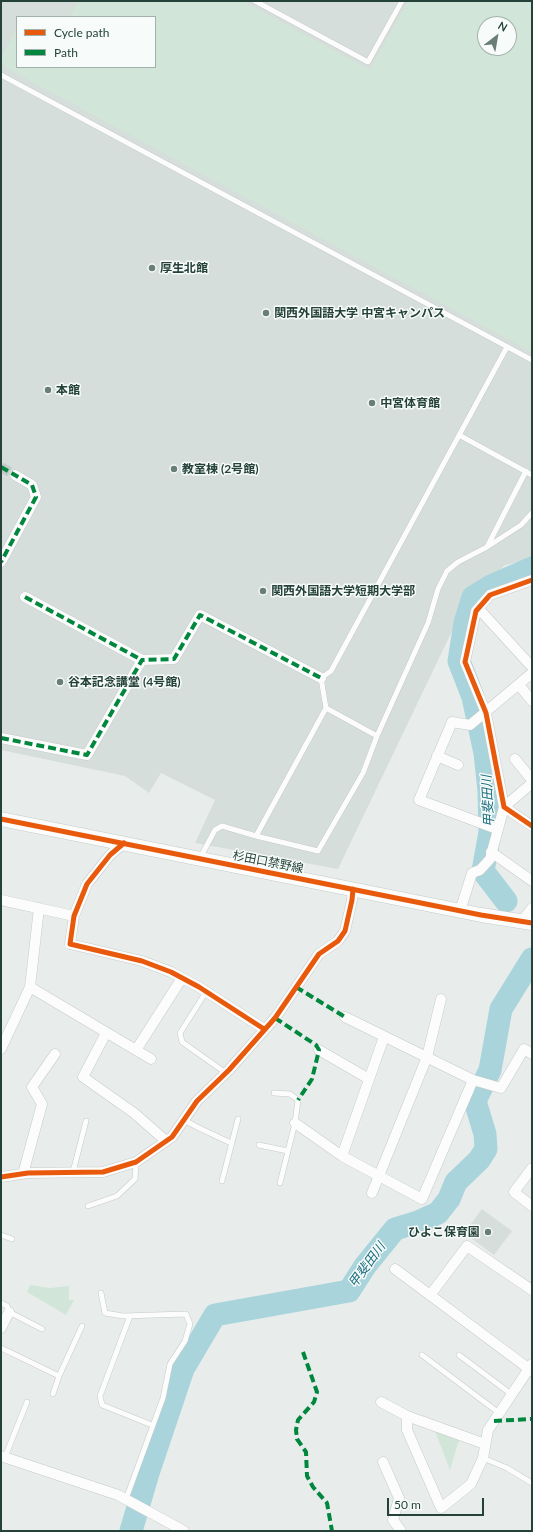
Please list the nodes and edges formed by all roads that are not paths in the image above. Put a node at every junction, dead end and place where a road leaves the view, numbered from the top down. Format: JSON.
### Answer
{"nodes":[{"id":1,"x":255,"y":1,"type":"edge"},
{"id":2,"x":402,"y":1,"type":"edge"},
{"id":3,"x":1,"y":75,"type":"edge"},
{"id":4,"x":507,"y":346,"type":"junction"},
{"id":5,"x":532,"y":360,"type":"edge"},
{"id":6,"x":459,"y":435,"type":"junction"},
{"id":7,"x":526,"y":471,"type":"junction"},
{"id":8,"x":15,"y":475,"type":"tunnel mouth"},
{"id":9,"x":532,"y":475,"type":"edge"},
{"id":10,"x":532,"y":513,"type":"edge"},
{"id":11,"x":487,"y":547,"type":"junction"},
{"id":12,"x":1,"y":562,"type":"edge"},
{"id":13,"x":532,"y":580,"type":"edge"},
{"id":14,"x":25,"y":597,"type":"dead end"},
{"id":15,"x":479,"y":608,"type":"junction"},
{"id":16,"x":142,"y":660,"type":"junction"},
{"id":17,"x":532,"y":667,"type":"edge"},
{"id":18,"x":532,"y":673,"type":"edge"},
{"id":19,"x":320,"y":678,"type":"junction"},
{"id":20,"x":519,"y":685,"type":"junction"},
{"id":21,"x":532,"y":701,"type":"edge"},
{"id":22,"x":326,"y":708,"type":"junction"},
{"id":23,"x":485,"y":714,"type":"junction"},
{"id":24,"x":376,"y":736,"type":"junction"},
{"id":25,"x":1,"y":738,"type":"edge"},
{"id":26,"x":437,"y":756,"type":"junction"},
{"id":27,"x":515,"y":759,"type":"dead end"},
{"id":28,"x":458,"y":765,"type":"dead end"},
{"id":29,"x":532,"y":782,"type":"edge"},
{"id":30,"x":504,"y":807,"type":"junction"},
{"id":31,"x":1,"y":819,"type":"edge"},
{"id":32,"x":532,"y":826,"type":"edge"},
{"id":33,"x":493,"y":828,"type":"junction"},
{"id":34,"x":256,"y":836,"type":"junction"},
{"id":35,"x":124,"y":843,"type":"junction"},
{"id":36,"x":490,"y":855,"type":"junction"},
{"id":37,"x":199,"y":858,"type":"junction"},
{"id":38,"x":532,"y":881,"type":"edge"},
{"id":39,"x":352,"y":889,"type":"junction"},
{"id":40,"x":1,"y":900,"type":"edge"},
{"id":41,"x":39,"y":908,"type":"junction"},
{"id":42,"x":532,"y":908,"type":"edge"},
{"id":43,"x":460,"y":911,"type":"junction"},
{"id":44,"x":74,"y":916,"type":"junction"},
{"id":45,"x":527,"y":922,"type":"edge"},
{"id":46,"x":182,"y":978,"type":"junction"},
{"id":47,"x":30,"y":987,"type":"junction"},
{"id":48,"x":206,"y":992,"type":"junction"},
{"id":49,"x":441,"y":999,"type":"dead end"},
{"id":50,"x":344,"y":1017,"type":"dead end"},
{"id":51,"x":264,"y":1029,"type":"junction"},
{"id":52,"x":106,"y":1033,"type":"junction"},
{"id":53,"x":384,"y":1037,"type":"junction"},
{"id":54,"x":1,"y":1049,"type":"edge"},
{"id":55,"x":136,"y":1050,"type":"junction"},
{"id":56,"x":319,"y":1050,"type":"dead end"},
{"id":57,"x":55,"y":1054,"type":"dead end"},
{"id":58,"x":532,"y":1054,"type":"edge"},
{"id":59,"x":427,"y":1058,"type":"junction"},
{"id":60,"x":152,"y":1059,"type":"dead end"},
{"id":61,"x":226,"y":1073,"type":"junction"},
{"id":62,"x":369,"y":1079,"type":"junction"},
{"id":63,"x":479,"y":1082,"type":"junction"},
{"id":64,"x":274,"y":1093,"type":"dead end"},
{"id":65,"x":238,"y":1119,"type":"dead end"},
{"id":66,"x":184,"y":1120,"type":"junction"},
{"id":67,"x":86,"y":1121,"type":"dead end"},
{"id":68,"x":295,"y":1122,"type":"junction"},
{"id":69,"x":166,"y":1141,"type":"junction"},
{"id":70,"x":231,"y":1143,"type":"junction"},
{"id":71,"x":259,"y":1144,"type":"dead end"},
{"id":72,"x":288,"y":1151,"type":"junction"},
{"id":73,"x":342,"y":1156,"type":"junction"},
{"id":74,"x":136,"y":1162,"type":"junction"},
{"id":75,"x":532,"y":1168,"type":"edge"},
{"id":76,"x":73,"y":1172,"type":"junction"},
{"id":77,"x":23,"y":1174,"type":"junction"},
{"id":78,"x":378,"y":1176,"type":"junction"},
{"id":79,"x":1,"y":1177,"type":"edge"},
{"id":80,"x":222,"y":1181,"type":"dead end"},
{"id":81,"x":280,"y":1183,"type":"dead end"},
{"id":82,"x":372,"y":1192,"type":"dead end"},
{"id":83,"x":88,"y":1206,"type":"dead end"},
{"id":84,"x":532,"y":1206,"type":"edge"},
{"id":85,"x":1,"y":1235,"type":"edge"},
{"id":86,"x":12,"y":1239,"type":"dead end"},
{"id":87,"x":395,"y":1269,"type":"dead end"},
{"id":88,"x":532,"y":1290,"type":"edge"},
{"id":89,"x":101,"y":1293,"type":"dead end"},
{"id":90,"x":431,"y":1294,"type":"junction"},
{"id":91,"x":1,"y":1303,"type":"edge"},
{"id":92,"x":9,"y":1312,"type":"junction"},
{"id":93,"x":130,"y":1316,"type":"junction"},
{"id":94,"x":82,"y":1326,"type":"dead end"},
{"id":95,"x":1,"y":1328,"type":"edge"},
{"id":96,"x":42,"y":1329,"type":"dead end"},
{"id":97,"x":1,"y":1348,"type":"edge"},
{"id":98,"x":422,"y":1355,"type":"dead end"},
{"id":99,"x":459,"y":1355,"type":"dead end"},
{"id":100,"x":531,"y":1368,"type":"edge"},
{"id":101,"x":58,"y":1376,"type":"junction"},
{"id":102,"x":53,"y":1394,"type":"dead end"},
{"id":103,"x":511,"y":1394,"type":"junction"},
{"id":104,"x":28,"y":1402,"type":"dead end"},
{"id":105,"x":380,"y":1402,"type":"dead end"},
{"id":106,"x":499,"y":1413,"type":"junction"},
{"id":107,"x":407,"y":1416,"type":"junction"},
{"id":108,"x":152,"y":1425,"type":"junction"},
{"id":109,"x":485,"y":1444,"type":"junction"},
{"id":110,"x":3,"y":1457,"type":"edge"},
{"id":111,"x":483,"y":1458,"type":"junction"},
{"id":112,"x":383,"y":1462,"type":"dead end"},
{"id":113,"x":532,"y":1483,"type":"edge"},
{"id":114,"x":129,"y":1501,"type":"junction"},
{"id":115,"x":184,"y":1531,"type":"edge"},
{"id":116,"x":401,"y":1531,"type":"edge"}],
"edges":[{"from":1,"to":2,"type":"lane"},
{"from":3,"to":4,"type":"lane"},
{"from":4,"to":5,"type":"lane"},
{"from":4,"to":6,"type":"lane"},
{"from":6,"to":7,"type":"lane"},
{"from":6,"to":19,"type":"lane"},
{"from":7,"to":9,"type":"lane"},
{"from":7,"to":11,"type":"lane"},
{"from":8,"to":12,"type":"street"},
{"from":10,"to":11,"type":"lane"},
{"from":11,"to":24,"type":"lane"},
{"from":13,"to":15,"type":"street"},
{"from":14,"to":16,"type":"street"},
{"from":15,"to":17,"type":"street"},
{"from":15,"to":23,"type":"street"},
{"from":16,"to":19,"type":"street"},
{"from":16,"to":25,"type":"street"},
{"from":18,"to":20,"type":"street"},
{"from":19,"to":22,"type":"lane"},
{"from":20,"to":21,"type":"street"},
{"from":20,"to":23,"type":"street"},
{"from":22,"to":24,"type":"lane"},
{"from":22,"to":34,"type":"lane"},
{"from":23,"to":26,"type":"street"},
{"from":23,"to":30,"type":"street"},
{"from":24,"to":34,"type":"lane"},
{"from":26,"to":28,"type":"street"},
{"from":26,"to":33,"type":"street"},
{"from":27,"to":29,"type":"street"},
{"from":29,"to":30,"type":"street"},
{"from":30,"to":32,"type":"street"},
{"from":30,"to":33,"type":"street"},
{"from":31,"to":35,"type":"main road","name":"杉田口禁野線"},
{"from":33,"to":36,"type":"street"},
{"from":34,"to":37,"type":"lane"},
{"from":35,"to":37,"type":"main road","name":"杉田口禁野線"},
{"from":35,"to":44,"type":"street"},
{"from":36,"to":38,"type":"street"},
{"from":36,"to":43,"type":"street"},
{"from":37,"to":39,"type":"main road","name":"杉田口禁野線"},
{"from":39,"to":43,"type":"main road","name":"杉田口禁野線"},
{"from":39,"to":51,"type":"street"},
{"from":40,"to":41,"type":"street"},
{"from":41,"to":44,"type":"street"},
{"from":41,"to":47,"type":"street"},
{"from":42,"to":45,"type":"street"},
{"from":43,"to":45,"type":"main road","name":"杉田口禁野線"},
{"from":44,"to":46,"type":"street"},
{"from":46,"to":48,"type":"street"},
{"from":46,"to":55,"type":"street"},
{"from":47,"to":52,"type":"street"},
{"from":47,"to":54,"type":"street"},
{"from":48,"to":51,"type":"street"},
{"from":48,"to":61,"type":"lane"},
{"from":49,"to":59,"type":"street"},
{"from":50,"to":53,"type":"street"},
{"from":51,"to":61,"type":"street"},
{"from":52,"to":55,"type":"street"},
{"from":52,"to":69,"type":"street"},
{"from":53,"to":59,"type":"street"},
{"from":53,"to":62,"type":"street"},
{"from":55,"to":60,"type":"street"},
{"from":56,"to":62,"type":"street"},
{"from":57,"to":77,"type":"street"},
{"from":58,"to":63,"type":"street"},
{"from":59,"to":63,"type":"street"},
{"from":59,"to":78,"type":"street"},
{"from":61,"to":66,"type":"street"},
{"from":62,"to":73,"type":"street"},
{"from":63,"to":78,"type":"street"},
{"from":64,"to":68,"type":"lane"},
{"from":65,"to":70,"type":"lane"},
{"from":66,"to":69,"type":"street"},
{"from":66,"to":70,"type":"lane"},
{"from":67,"to":76,"type":"lane"},
{"from":68,"to":72,"type":"lane"},
{"from":68,"to":73,"type":"street"},
{"from":69,"to":74,"type":"street"},
{"from":70,"to":80,"type":"lane"},
{"from":71,"to":72,"type":"lane"},
{"from":72,"to":81,"type":"lane"},
{"from":73,"to":78,"type":"street"},
{"from":74,"to":76,"type":"street"},
{"from":74,"to":83,"type":"lane"},
{"from":75,"to":84,"type":"street"},
{"from":76,"to":77,"type":"street"},
{"from":77,"to":79,"type":"street"},
{"from":78,"to":82,"type":"street"},
{"from":85,"to":86,"type":"lane"},
{"from":87,"to":90,"type":"street"},
{"from":88,"to":90,"type":"street"},
{"from":89,"to":93,"type":"lane"},
{"from":90,"to":100,"type":"street"},
{"from":91,"to":92,"type":"lane"},
{"from":92,"to":95,"type":"street"},
{"from":92,"to":96,"type":"lane"},
{"from":93,"to":108,"type":"lane"},
{"from":93,"to":108,"type":"lane"},
{"from":94,"to":101,"type":"lane"},
{"from":97,"to":101,"type":"lane"},
{"from":98,"to":106,"type":"lane"},
{"from":99,"to":103,"type":"lane"},
{"from":100,"to":103,"type":"street"},
{"from":101,"to":102,"type":"lane"},
{"from":103,"to":106,"type":"street"},
{"from":104,"to":110,"type":"lane"},
{"from":105,"to":107,"type":"street"},
{"from":106,"to":109,"type":"street"},
{"from":107,"to":109,"type":"street"},
{"from":107,"to":111,"type":"street"},
{"from":108,"to":114,"type":"lane"},
{"from":109,"to":111,"type":"street"},
{"from":110,"to":114,"type":"street"},
{"from":111,"to":113,"type":"lane"},
{"from":112,"to":116,"type":"street"},
{"from":114,"to":115,"type":"street"}]}
